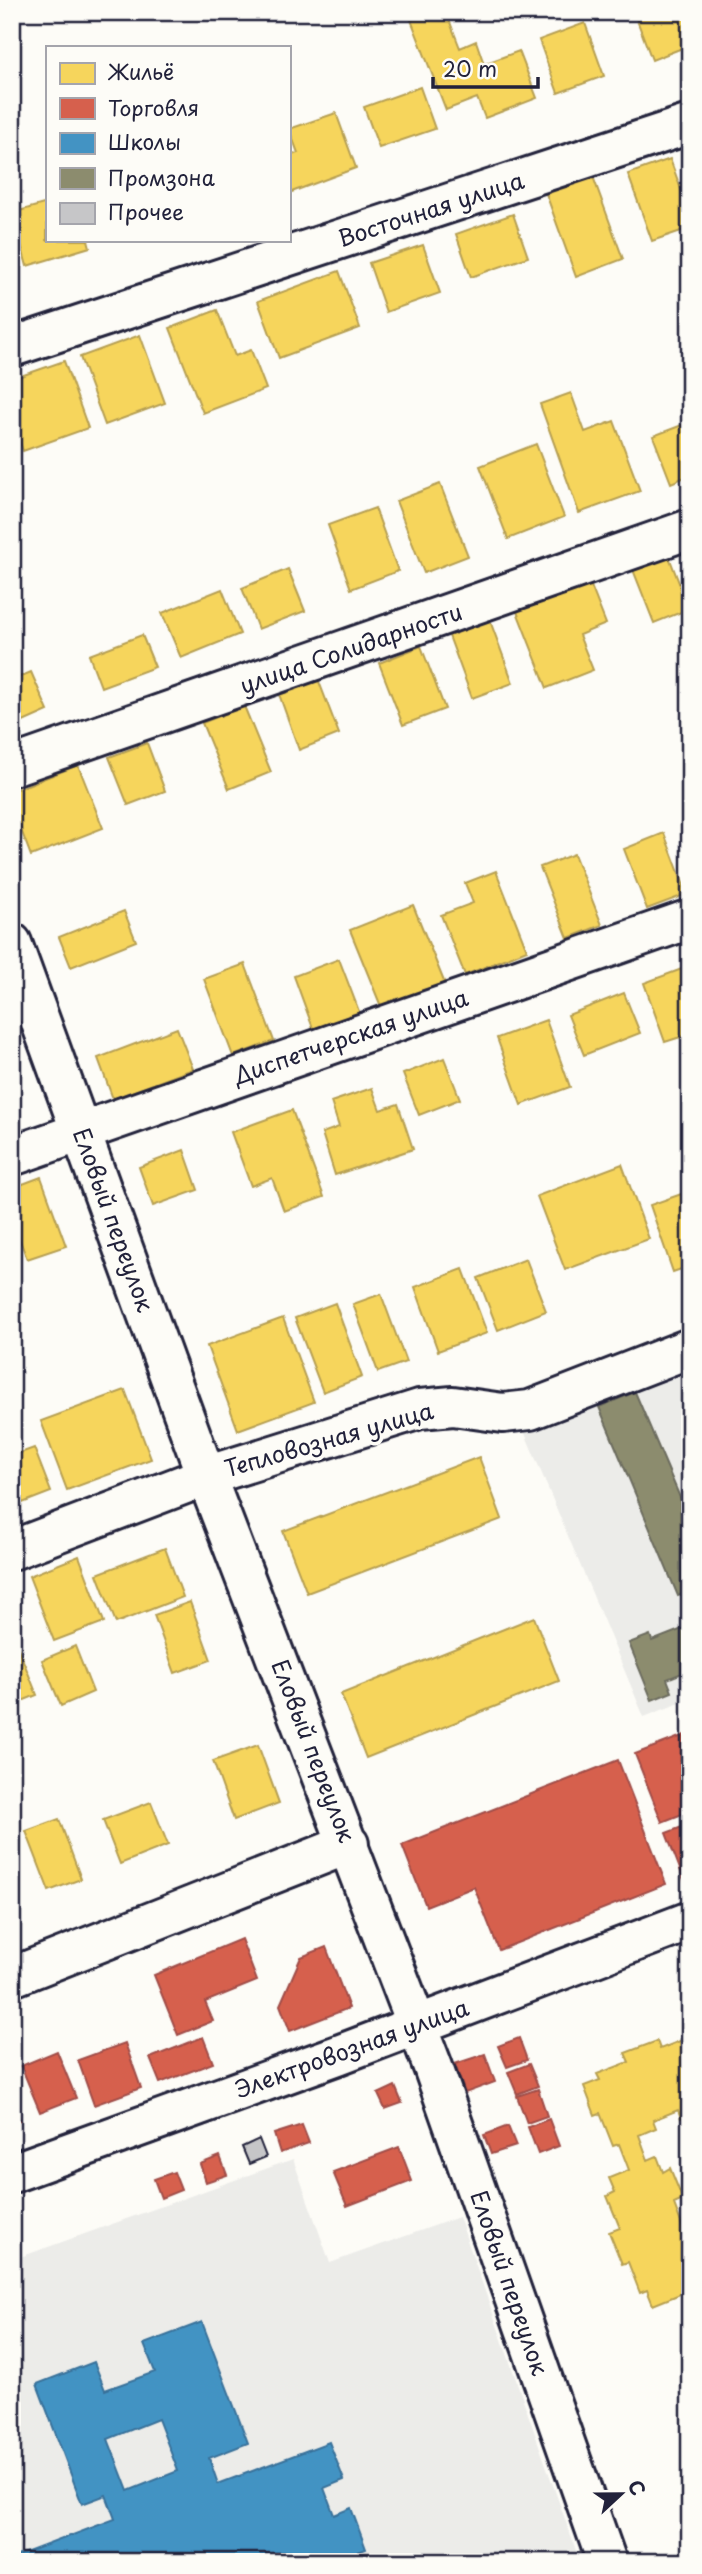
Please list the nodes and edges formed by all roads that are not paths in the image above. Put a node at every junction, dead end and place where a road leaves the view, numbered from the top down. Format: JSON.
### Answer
{"nodes":[{"id":1,"x":690,"y":124,"type":"edge"},
{"id":2,"x":12,"y":347,"type":"edge"},
{"id":3,"x":690,"y":529,"type":"edge"},
{"id":4,"x":12,"y":766,"type":"edge"},
{"id":5,"x":690,"y":919,"type":"edge"},
{"id":6,"x":12,"y":943,"type":"edge"},
{"id":7,"x":80,"y":1131,"type":"junction"},
{"id":8,"x":12,"y":1156,"type":"edge"},
{"id":9,"x":690,"y":1348,"type":"edge"},
{"id":10,"x":206,"y":1476,"type":"junction"},
{"id":11,"x":12,"y":1550,"type":"edge"},
{"id":12,"x":349,"y":1844,"type":"junction"},
{"id":13,"x":690,"y":1921,"type":"edge"},
{"id":14,"x":12,"y":1977,"type":"edge"},
{"id":15,"x":417,"y":2026,"type":"junction"},
{"id":16,"x":12,"y":2173,"type":"edge"},
{"id":17,"x":607,"y":2562,"type":"edge"}],
"edges":[{"from":1,"to":2,"type":"street","name":"Восточная улица"},
{"from":3,"to":4,"type":"street","name":"улица Солидарности"},
{"from":5,"to":7,"type":"street","name":"Диспетчерская улица"},
{"from":6,"to":7,"type":"street","name":"Еловый переулок"},
{"from":7,"to":8,"type":"street","name":"Диспетчерская улица"},
{"from":7,"to":10,"type":"street","name":"Еловый переулок"},
{"from":9,"to":10,"type":"street","name":"Тепловозная улица"},
{"from":10,"to":11,"type":"street","name":"Тепловозная улица"},
{"from":10,"to":12,"type":"street","name":"Еловый переулок"},
{"from":12,"to":14,"type":"street"},
{"from":12,"to":15,"type":"street","name":"Еловый переулок"},
{"from":13,"to":15,"type":"street","name":"Электровозная улица"},
{"from":15,"to":16,"type":"street","name":"Электровозная улица"},
{"from":15,"to":17,"type":"street","name":"Еловый переулок"}]}
